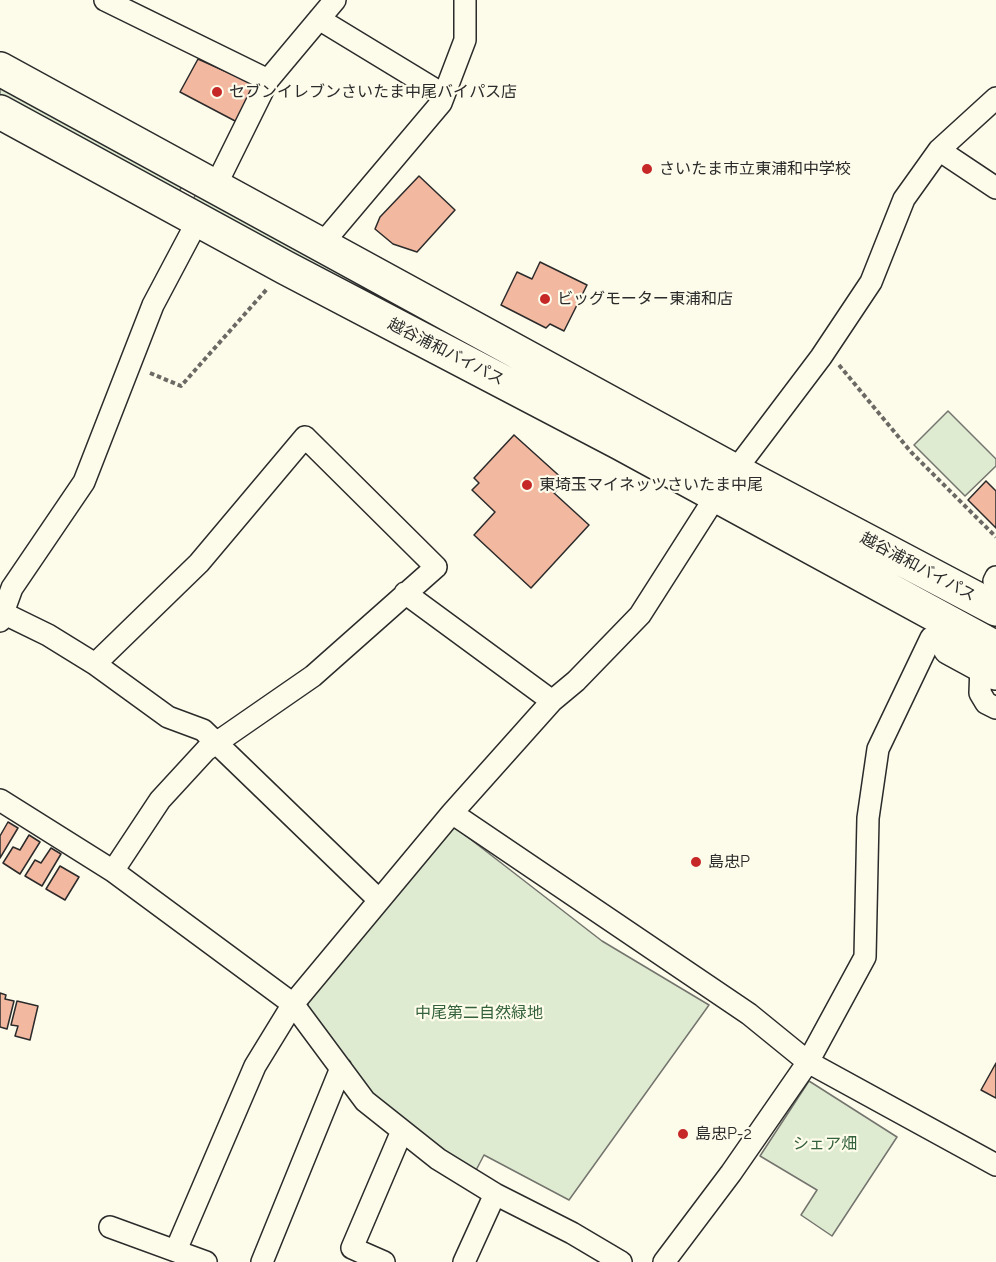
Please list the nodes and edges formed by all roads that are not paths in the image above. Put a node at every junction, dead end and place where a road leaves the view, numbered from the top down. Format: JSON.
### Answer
{"nodes":[{"id":1,"x":105,"y":0,"type":"edge"},
{"id":2,"x":335,"y":0,"type":"edge"},
{"id":3,"x":465,"y":0,"type":"edge"},
{"id":4,"x":320,"y":19,"type":"junction"},
{"id":5,"x":0,"y":69,"type":"edge"},
{"id":6,"x":268,"y":80,"type":"junction"},
{"id":7,"x":444,"y":96,"type":"junction"},
{"id":8,"x":996,"y":98,"type":"edge"},
{"id":9,"x":0,"y":112,"type":"edge"},
{"id":10,"x":939,"y":150,"type":"junction"},
{"id":11,"x":216,"y":185,"type":"junction"},
{"id":12,"x":996,"y":188,"type":"edge"},
{"id":13,"x":198,"y":220,"type":"junction"},
{"id":14,"x":322,"y":244,"type":"junction"},
{"id":15,"x":725,"y":483,"type":"junction"},
{"id":16,"x":6,"y":586,"type":"edge"},
{"id":17,"x":993,"y":590,"type":"edge"},
{"id":18,"x":891,"y":592,"type":"junction"},
{"id":19,"x":405,"y":593,"type":"junction"},
{"id":20,"x":1,"y":617,"type":"edge"},
{"id":21,"x":931,"y":638,"type":"junction"},
{"id":22,"x":986,"y":655,"type":"edge"},
{"id":23,"x":96,"y":664,"type":"junction"},
{"id":24,"x":552,"y":701,"type":"junction"},
{"id":25,"x":996,"y":708,"type":"edge"},
{"id":26,"x":215,"y":744,"type":"junction"},
{"id":27,"x":0,"y":800,"type":"edge"},
{"id":28,"x":452,"y":813,"type":"junction"},
{"id":29,"x":113,"y":871,"type":"junction"},
{"id":30,"x":380,"y":900,"type":"junction"},
{"id":31,"x":293,"y":1004,"type":"junction"},
{"id":32,"x":808,"y":1062,"type":"junction"},
{"id":33,"x":340,"y":1068,"type":"junction"},
{"id":34,"x":402,"y":1131,"type":"junction"},
{"id":35,"x":996,"y":1166,"type":"edge"},
{"id":36,"x":495,"y":1194,"type":"junction"},
{"id":37,"x":110,"y":1227,"type":"dead end"},
{"id":38,"x":176,"y":1250,"type":"junction"},
{"id":39,"x":206,"y":1262,"type":"edge"},
{"id":40,"x":262,"y":1262,"type":"edge"},
{"id":41,"x":384,"y":1262,"type":"edge"},
{"id":42,"x":464,"y":1262,"type":"edge"},
{"id":43,"x":621,"y":1262,"type":"edge"},
{"id":44,"x":664,"y":1262,"type":"edge"}],
"edges":[{"from":1,"to":6,"type":"street"},
{"from":2,"to":4,"type":"street"},
{"from":3,"to":7,"type":"street"},
{"from":4,"to":6,"type":"street"},
{"from":4,"to":7,"type":"street"},
{"from":5,"to":11,"type":"highway","name":"越谷浦和バイパス"},
{"from":6,"to":11,"type":"street"},
{"from":7,"to":14,"type":"street"},
{"from":8,"to":10,"type":"street"},
{"from":9,"to":13,"type":"highway","name":"越谷浦和バイパス"},
{"from":10,"to":12,"type":"street"},
{"from":10,"to":15,"type":"street"},
{"from":11,"to":14,"type":"highway","name":"越谷浦和バイパス"},
{"from":13,"to":15,"type":"highway","name":"越谷浦和バイパス"},
{"from":13,"to":16,"type":"street"},
{"from":14,"to":15,"type":"highway","name":"越谷浦和バイパス"},
{"from":15,"to":17,"type":"highway","name":"越谷浦和バイパス"},
{"from":15,"to":18,"type":"highway","name":"越谷浦和バイパス"},
{"from":15,"to":24,"type":"street"},
{"from":16,"to":20,"type":"street"},
{"from":18,"to":21,"type":"highway","name":"越谷浦和バイパス"},
{"from":18,"to":22,"type":"highway","name":"越谷浦和バイパス"},
{"from":19,"to":23,"type":"street"},
{"from":19,"to":24,"type":"street"},
{"from":19,"to":26,"type":"street"},
{"from":20,"to":23,"type":"street"},
{"from":21,"to":22,"type":"highway","name":"越谷浦和バイパス"},
{"from":21,"to":32,"type":"street"},
{"from":22,"to":25,"type":"street"},
{"from":23,"to":26,"type":"street"},
{"from":24,"to":28,"type":"street"},
{"from":26,"to":29,"type":"street"},
{"from":26,"to":30,"type":"street"},
{"from":27,"to":29,"type":"street"},
{"from":28,"to":30,"type":"street"},
{"from":28,"to":32,"type":"street"},
{"from":29,"to":31,"type":"street"},
{"from":30,"to":31,"type":"street"},
{"from":31,"to":33,"type":"street"},
{"from":31,"to":38,"type":"street"},
{"from":32,"to":35,"type":"street"},
{"from":32,"to":44,"type":"street"},
{"from":33,"to":34,"type":"street"},
{"from":33,"to":40,"type":"street"},
{"from":34,"to":36,"type":"street"},
{"from":34,"to":41,"type":"street"},
{"from":36,"to":42,"type":"street"},
{"from":36,"to":43,"type":"street"},
{"from":37,"to":38,"type":"street"},
{"from":38,"to":39,"type":"street"}]}
